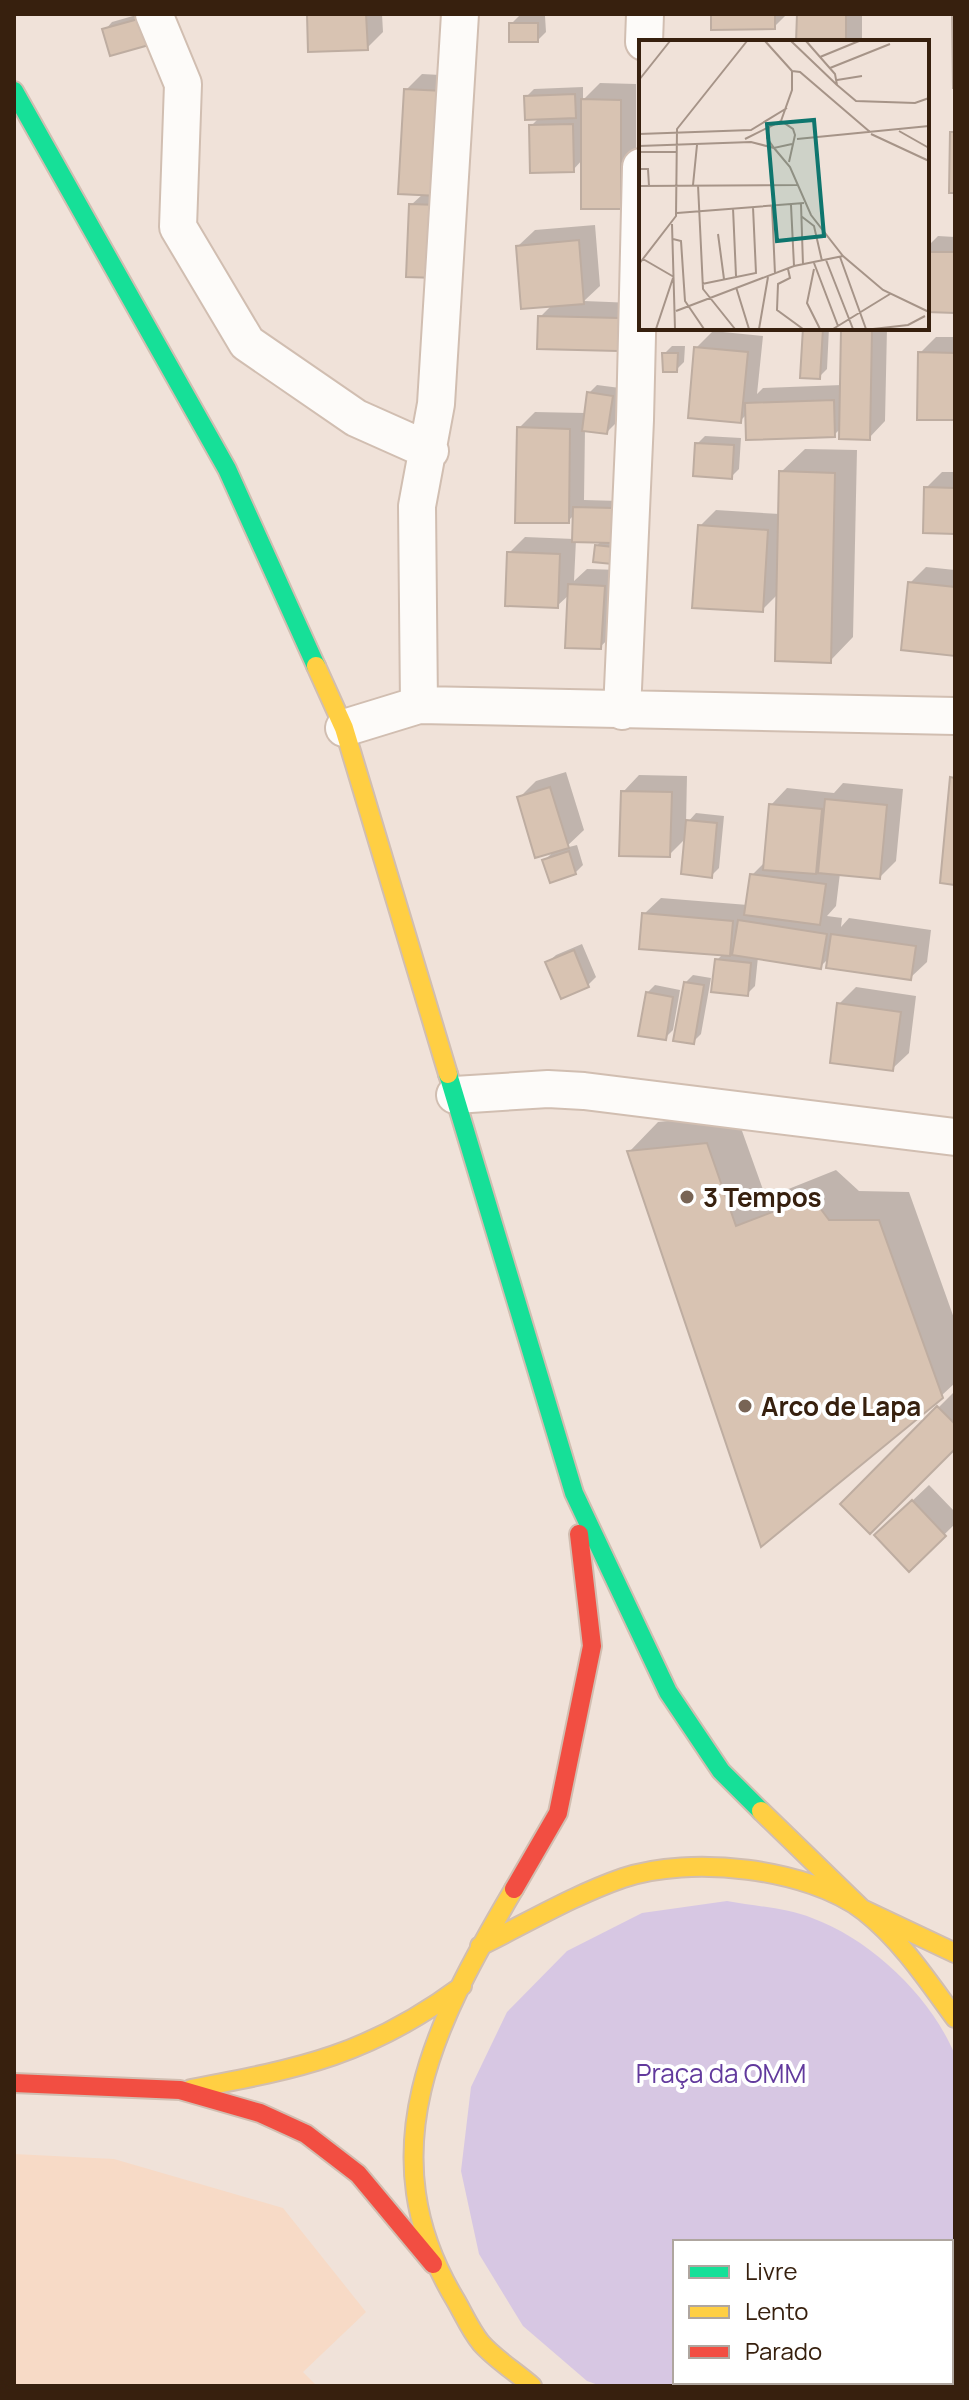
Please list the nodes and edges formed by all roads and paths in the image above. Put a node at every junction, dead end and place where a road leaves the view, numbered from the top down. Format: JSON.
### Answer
{"nodes":[{"id":1,"x":154,"y":14,"type":"edge"},
{"id":2,"x":460,"y":14,"type":"edge"},
{"id":3,"x":645,"y":14,"type":"edge"},
{"id":4,"x":644,"y":40,"type":"edge"},
{"id":5,"x":14,"y":91,"type":"edge"},
{"id":6,"x":639,"y":251,"type":"edge"},
{"id":7,"x":430,"y":451,"type":"junction"},
{"id":8,"x":419,"y":705,"type":"junction"},
{"id":9,"x":622,"y":711,"type":"junction"},
{"id":10,"x":955,"y":716,"type":"edge"},
{"id":11,"x":344,"y":728,"type":"junction"},
{"id":12,"x":455,"y":1095,"type":"junction"},
{"id":13,"x":955,"y":1137,"type":"edge"},
{"id":14,"x":574,"y":1493,"type":"junction"},
{"id":15,"x":862,"y":1909,"type":"junction"},
{"id":16,"x":480,"y":1946,"type":"junction"},
{"id":17,"x":955,"y":1953,"type":"edge"},
{"id":18,"x":462,"y":1986,"type":"junction"},
{"id":19,"x":955,"y":2018,"type":"edge"},
{"id":20,"x":14,"y":2083,"type":"edge"},
{"id":21,"x":180,"y":2090,"type":"junction"},
{"id":22,"x":433,"y":2264,"type":"junction"},
{"id":23,"x":532,"y":2386,"type":"edge"}],
"edges":[{"from":1,"to":7,"type":"street"},
{"from":2,"to":7,"type":"street"},
{"from":3,"to":4,"type":"street"},
{"from":5,"to":11,"type":"main road"},
{"from":6,"to":9,"type":"street"},
{"from":7,"to":8,"type":"street"},
{"from":8,"to":9,"type":"street"},
{"from":8,"to":11,"type":"street"},
{"from":9,"to":10,"type":"street"},
{"from":11,"to":12,"type":"main road"},
{"from":12,"to":13,"type":"street"},
{"from":12,"to":14,"type":"main road"},
{"from":14,"to":15,"type":"main road"},
{"from":14,"to":16,"type":"main road"},
{"from":15,"to":16,"type":"main road"},
{"from":15,"to":17,"type":"main road"},
{"from":15,"to":19,"type":"main road"},
{"from":16,"to":18,"type":"main road"},
{"from":18,"to":21,"type":"main road"},
{"from":18,"to":22,"type":"main road"},
{"from":20,"to":21,"type":"main road"},
{"from":21,"to":22,"type":"main road"},
{"from":22,"to":23,"type":"main road"}]}
